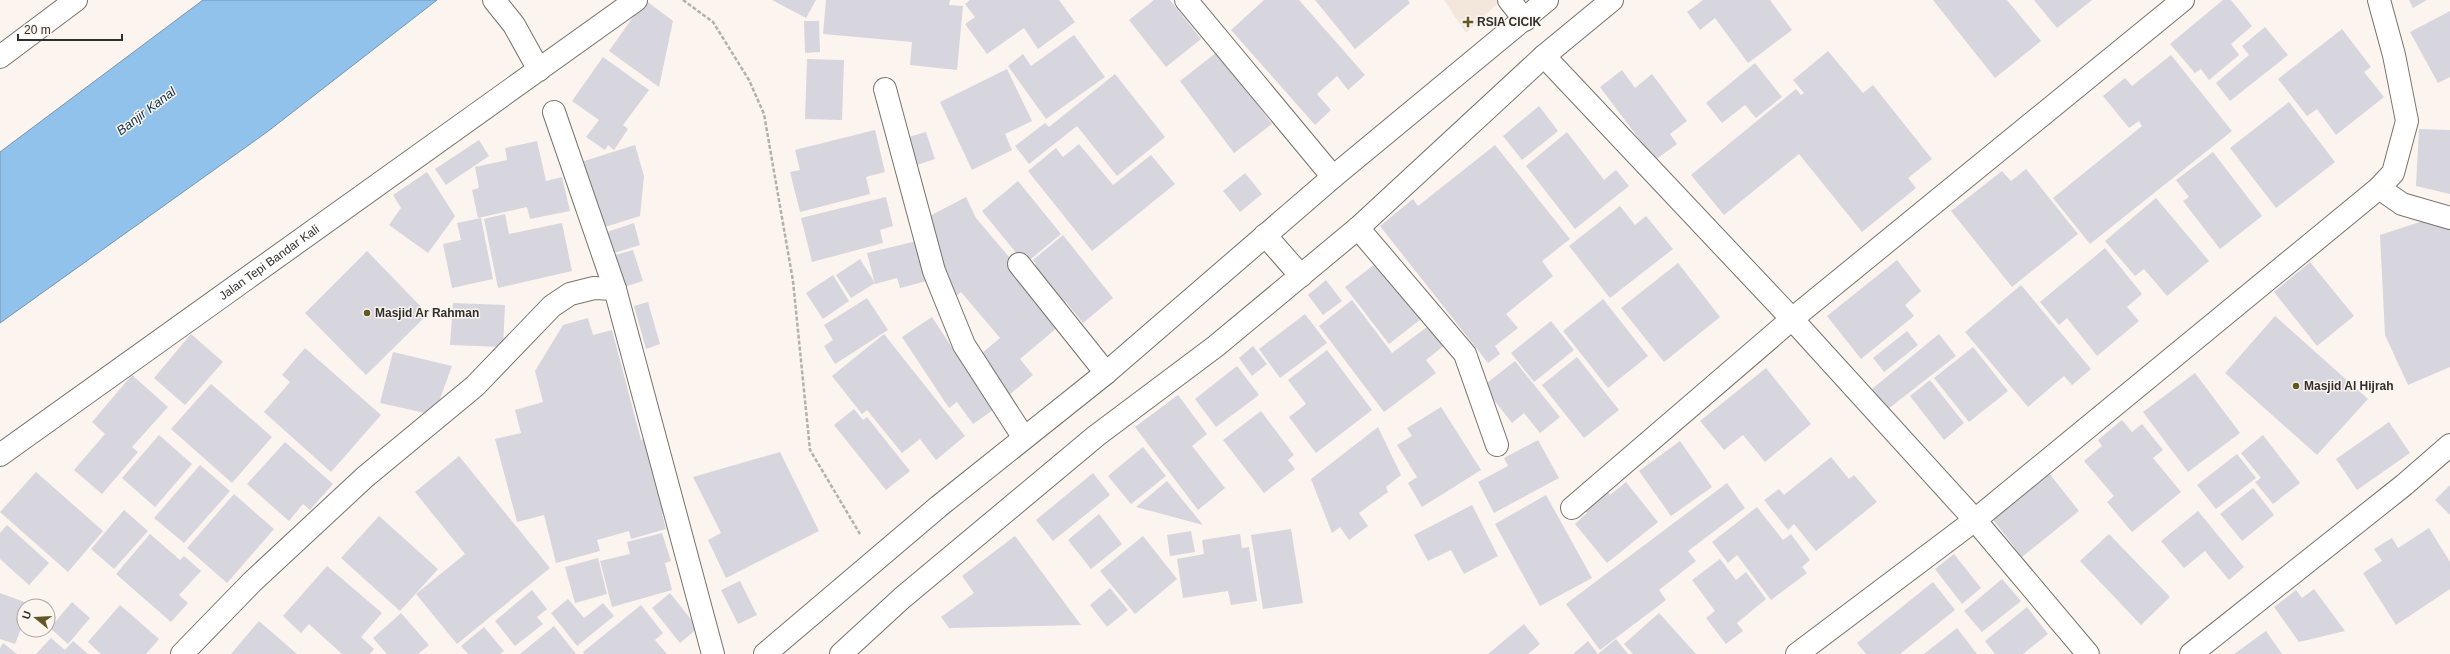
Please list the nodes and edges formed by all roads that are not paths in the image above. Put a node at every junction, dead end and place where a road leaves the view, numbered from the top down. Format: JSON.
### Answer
{"nodes":[{"id":1,"x":76,"y":0,"type":"edge"},
{"id":2,"x":494,"y":0,"type":"edge"},
{"id":3,"x":636,"y":0,"type":"edge"},
{"id":4,"x":1186,"y":0,"type":"edge"},
{"id":5,"x":1509,"y":0,"type":"edge"},
{"id":6,"x":1547,"y":0,"type":"edge"},
{"id":7,"x":1612,"y":0,"type":"edge"},
{"id":8,"x":2183,"y":0,"type":"edge"},
{"id":9,"x":2379,"y":0,"type":"edge"},
{"id":10,"x":1524,"y":20,"type":"junction"},
{"id":11,"x":1544,"y":56,"type":"junction"},
{"id":12,"x":0,"y":57,"type":"edge"},
{"id":13,"x":539,"y":70,"type":"junction"},
{"id":14,"x":885,"y":89,"type":"dead end"},
{"id":15,"x":554,"y":112,"type":"dead end"},
{"id":16,"x":1333,"y":177,"type":"junction"},
{"id":17,"x":2379,"y":188,"type":"junction"},
{"id":18,"x":2450,"y":218,"type":"edge"},
{"id":19,"x":1358,"y":228,"type":"junction"},
{"id":20,"x":1265,"y":235,"type":"junction"},
{"id":21,"x":1018,"y":264,"type":"dead end"},
{"id":22,"x":1301,"y":276,"type":"junction"},
{"id":23,"x":615,"y":289,"type":"junction"},
{"id":24,"x":1792,"y":319,"type":"junction"},
{"id":25,"x":1106,"y":373,"type":"junction"},
{"id":26,"x":1024,"y":438,"type":"junction"},
{"id":27,"x":1497,"y":445,"type":"dead end"},
{"id":28,"x":2450,"y":445,"type":"edge"},
{"id":29,"x":0,"y":454,"type":"edge"},
{"id":30,"x":1572,"y":508,"type":"dead end"},
{"id":31,"x":1975,"y":520,"type":"junction"},
{"id":32,"x":1806,"y":651,"type":"edge"},
{"id":33,"x":182,"y":654,"type":"edge"},
{"id":34,"x":713,"y":654,"type":"edge"},
{"id":35,"x":765,"y":654,"type":"edge"},
{"id":36,"x":841,"y":654,"type":"edge"},
{"id":37,"x":2088,"y":654,"type":"edge"},
{"id":38,"x":2191,"y":654,"type":"edge"}],
"edges":[{"from":1,"to":12,"type":"street"},
{"from":2,"to":13,"type":"street"},
{"from":3,"to":13,"type":"street","name":"Jalan Tepi Bandar Kali"},
{"from":4,"to":16,"type":"street"},
{"from":5,"to":10,"type":"street"},
{"from":6,"to":10,"type":"street"},
{"from":7,"to":11,"type":"street"},
{"from":8,"to":24,"type":"street"},
{"from":9,"to":17,"type":"street"},
{"from":10,"to":16,"type":"street"},
{"from":11,"to":19,"type":"street"},
{"from":11,"to":24,"type":"street"},
{"from":13,"to":29,"type":"street","name":"Jalan Tepi Bandar Kali"},
{"from":14,"to":26,"type":"street"},
{"from":15,"to":23,"type":"street"},
{"from":16,"to":20,"type":"street"},
{"from":17,"to":18,"type":"street"},
{"from":17,"to":31,"type":"street"},
{"from":19,"to":22,"type":"street"},
{"from":19,"to":27,"type":"street"},
{"from":20,"to":22,"type":"street"},
{"from":20,"to":25,"type":"street"},
{"from":21,"to":25,"type":"street"},
{"from":22,"to":36,"type":"street"},
{"from":23,"to":33,"type":"street"},
{"from":23,"to":34,"type":"street"},
{"from":24,"to":30,"type":"street"},
{"from":24,"to":31,"type":"street"},
{"from":25,"to":26,"type":"street"},
{"from":26,"to":35,"type":"street"},
{"from":28,"to":38,"type":"street"},
{"from":31,"to":32,"type":"street"},
{"from":31,"to":37,"type":"street"}]}
